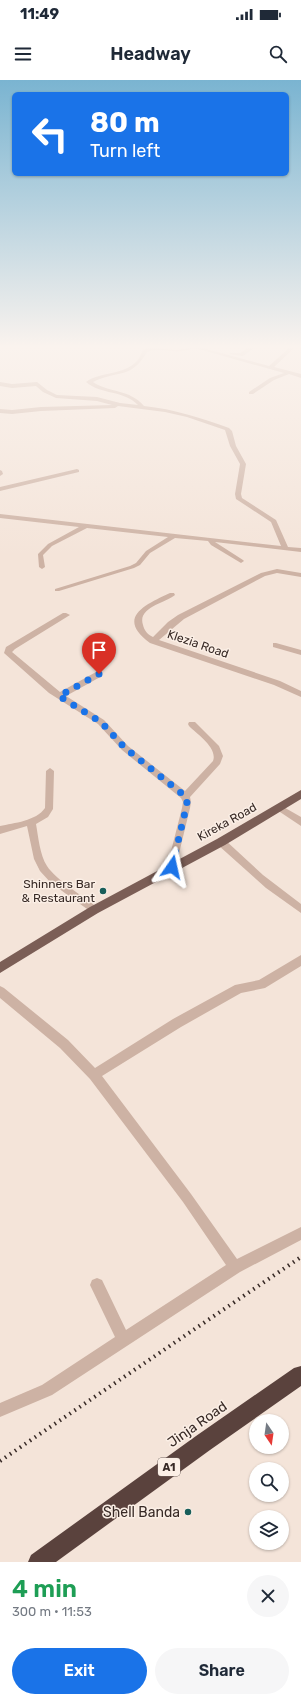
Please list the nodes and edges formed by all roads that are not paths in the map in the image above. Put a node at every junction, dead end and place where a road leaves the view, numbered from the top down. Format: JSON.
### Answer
{"nodes":[{"id":1,"x":193,"y":417,"type":"edge"},
{"id":2,"x":77,"y":471,"type":"dead end"},
{"id":3,"x":0,"y":489,"type":"edge"},
{"id":4,"x":0,"y":516,"type":"edge"},
{"id":5,"x":87,"y":525,"type":"junction"},
{"id":6,"x":175,"y":535,"type":"junction"},
{"id":7,"x":210,"y":540,"type":"junction"},
{"id":8,"x":285,"y":548,"type":"junction"},
{"id":9,"x":301,"y":550,"type":"edge"},
{"id":10,"x":241,"y":562,"type":"dead end"},
{"id":11,"x":42,"y":567,"type":"dead end"},
{"id":12,"x":301,"y":575,"type":"edge"},
{"id":13,"x":57,"y":590,"type":"dead end"},
{"id":14,"x":172,"y":595,"type":"dead end"},
{"id":15,"x":66,"y":615,"type":"dead end"},
{"id":16,"x":153,"y":641,"type":"junction"},
{"id":17,"x":276,"y":645,"type":"dead end"},
{"id":18,"x":301,"y":653,"type":"edge"},
{"id":19,"x":99,"y":674,"type":"dead end"},
{"id":20,"x":301,"y":694,"type":"edge"},
{"id":21,"x":59,"y":696,"type":"junction"},
{"id":22,"x":192,"y":724,"type":"dead end"},
{"id":23,"x":50,"y":771,"type":"dead end"},
{"id":24,"x":185,"y":796,"type":"junction"},
{"id":25,"x":300,"y":797,"type":"edge"},
{"id":26,"x":280,"y":808,"type":"junction"},
{"id":27,"x":31,"y":822,"type":"junction"},
{"id":28,"x":301,"y":822,"type":"edge"},
{"id":29,"x":0,"y":830,"type":"edge"},
{"id":30,"x":221,"y":842,"type":"junction"},
{"id":31,"x":172,"y":867,"type":"junction"},
{"id":32,"x":301,"y":909,"type":"edge"},
{"id":33,"x":94,"y":910,"type":"junction"},
{"id":34,"x":301,"y":960,"type":"edge"},
{"id":35,"x":0,"y":968,"type":"edge"},
{"id":36,"x":0,"y":991,"type":"edge"},
{"id":37,"x":94,"y":1075,"type":"junction"},
{"id":38,"x":301,"y":1234,"type":"edge"},
{"id":39,"x":235,"y":1267,"type":"junction"},
{"id":40,"x":97,"y":1285,"type":"dead end"},
{"id":41,"x":124,"y":1340,"type":"junction"},
{"id":42,"x":301,"y":1375,"type":"edge"},
{"id":43,"x":0,"y":1410,"type":"edge"},
{"id":44,"x":38,"y":1562,"type":"edge"}],
"edges":[{"from":1,"to":8,"type":"street"},
{"from":2,"to":3,"type":"street"},
{"from":4,"to":5,"type":"street"},
{"from":5,"to":6,"type":"street"},
{"from":5,"to":11,"type":"street"},
{"from":6,"to":7,"type":"street"},
{"from":6,"to":13,"type":"street"},
{"from":7,"to":8,"type":"street"},
{"from":7,"to":10,"type":"street"},
{"from":8,"to":9,"type":"street"},
{"from":12,"to":16,"type":"street"},
{"from":14,"to":16,"type":"street","name":"Klezia Road"},
{"from":15,"to":21,"type":"street"},
{"from":16,"to":20,"type":"street","name":"Klezia Road"},
{"from":17,"to":18,"type":"street"},
{"from":19,"to":21,"type":"street"},
{"from":21,"to":24,"type":"street"},
{"from":22,"to":24,"type":"street"},
{"from":23,"to":27,"type":"street"},
{"from":24,"to":31,"type":"street"},
{"from":25,"to":26,"type":"main road","name":"Kireka Road"},
{"from":26,"to":28,"type":"street"},
{"from":26,"to":30,"type":"main road","name":"Kireka Road"},
{"from":27,"to":29,"type":"street"},
{"from":27,"to":33,"type":"street"},
{"from":30,"to":31,"type":"main road","name":"Kireka Road"},
{"from":30,"to":32,"type":"street"},
{"from":31,"to":33,"type":"main road","name":"Kireka Road"},
{"from":33,"to":35,"type":"main road","name":"Kireka Road"},
{"from":34,"to":37,"type":"street"},
{"from":36,"to":37,"type":"street"},
{"from":37,"to":39,"type":"street"},
{"from":38,"to":39,"type":"street"},
{"from":39,"to":41,"type":"street"},
{"from":40,"to":41,"type":"street"},
{"from":41,"to":43,"type":"street"},
{"from":42,"to":44,"type":"highway","name":"Jinja Road","number":"A1"}]}
